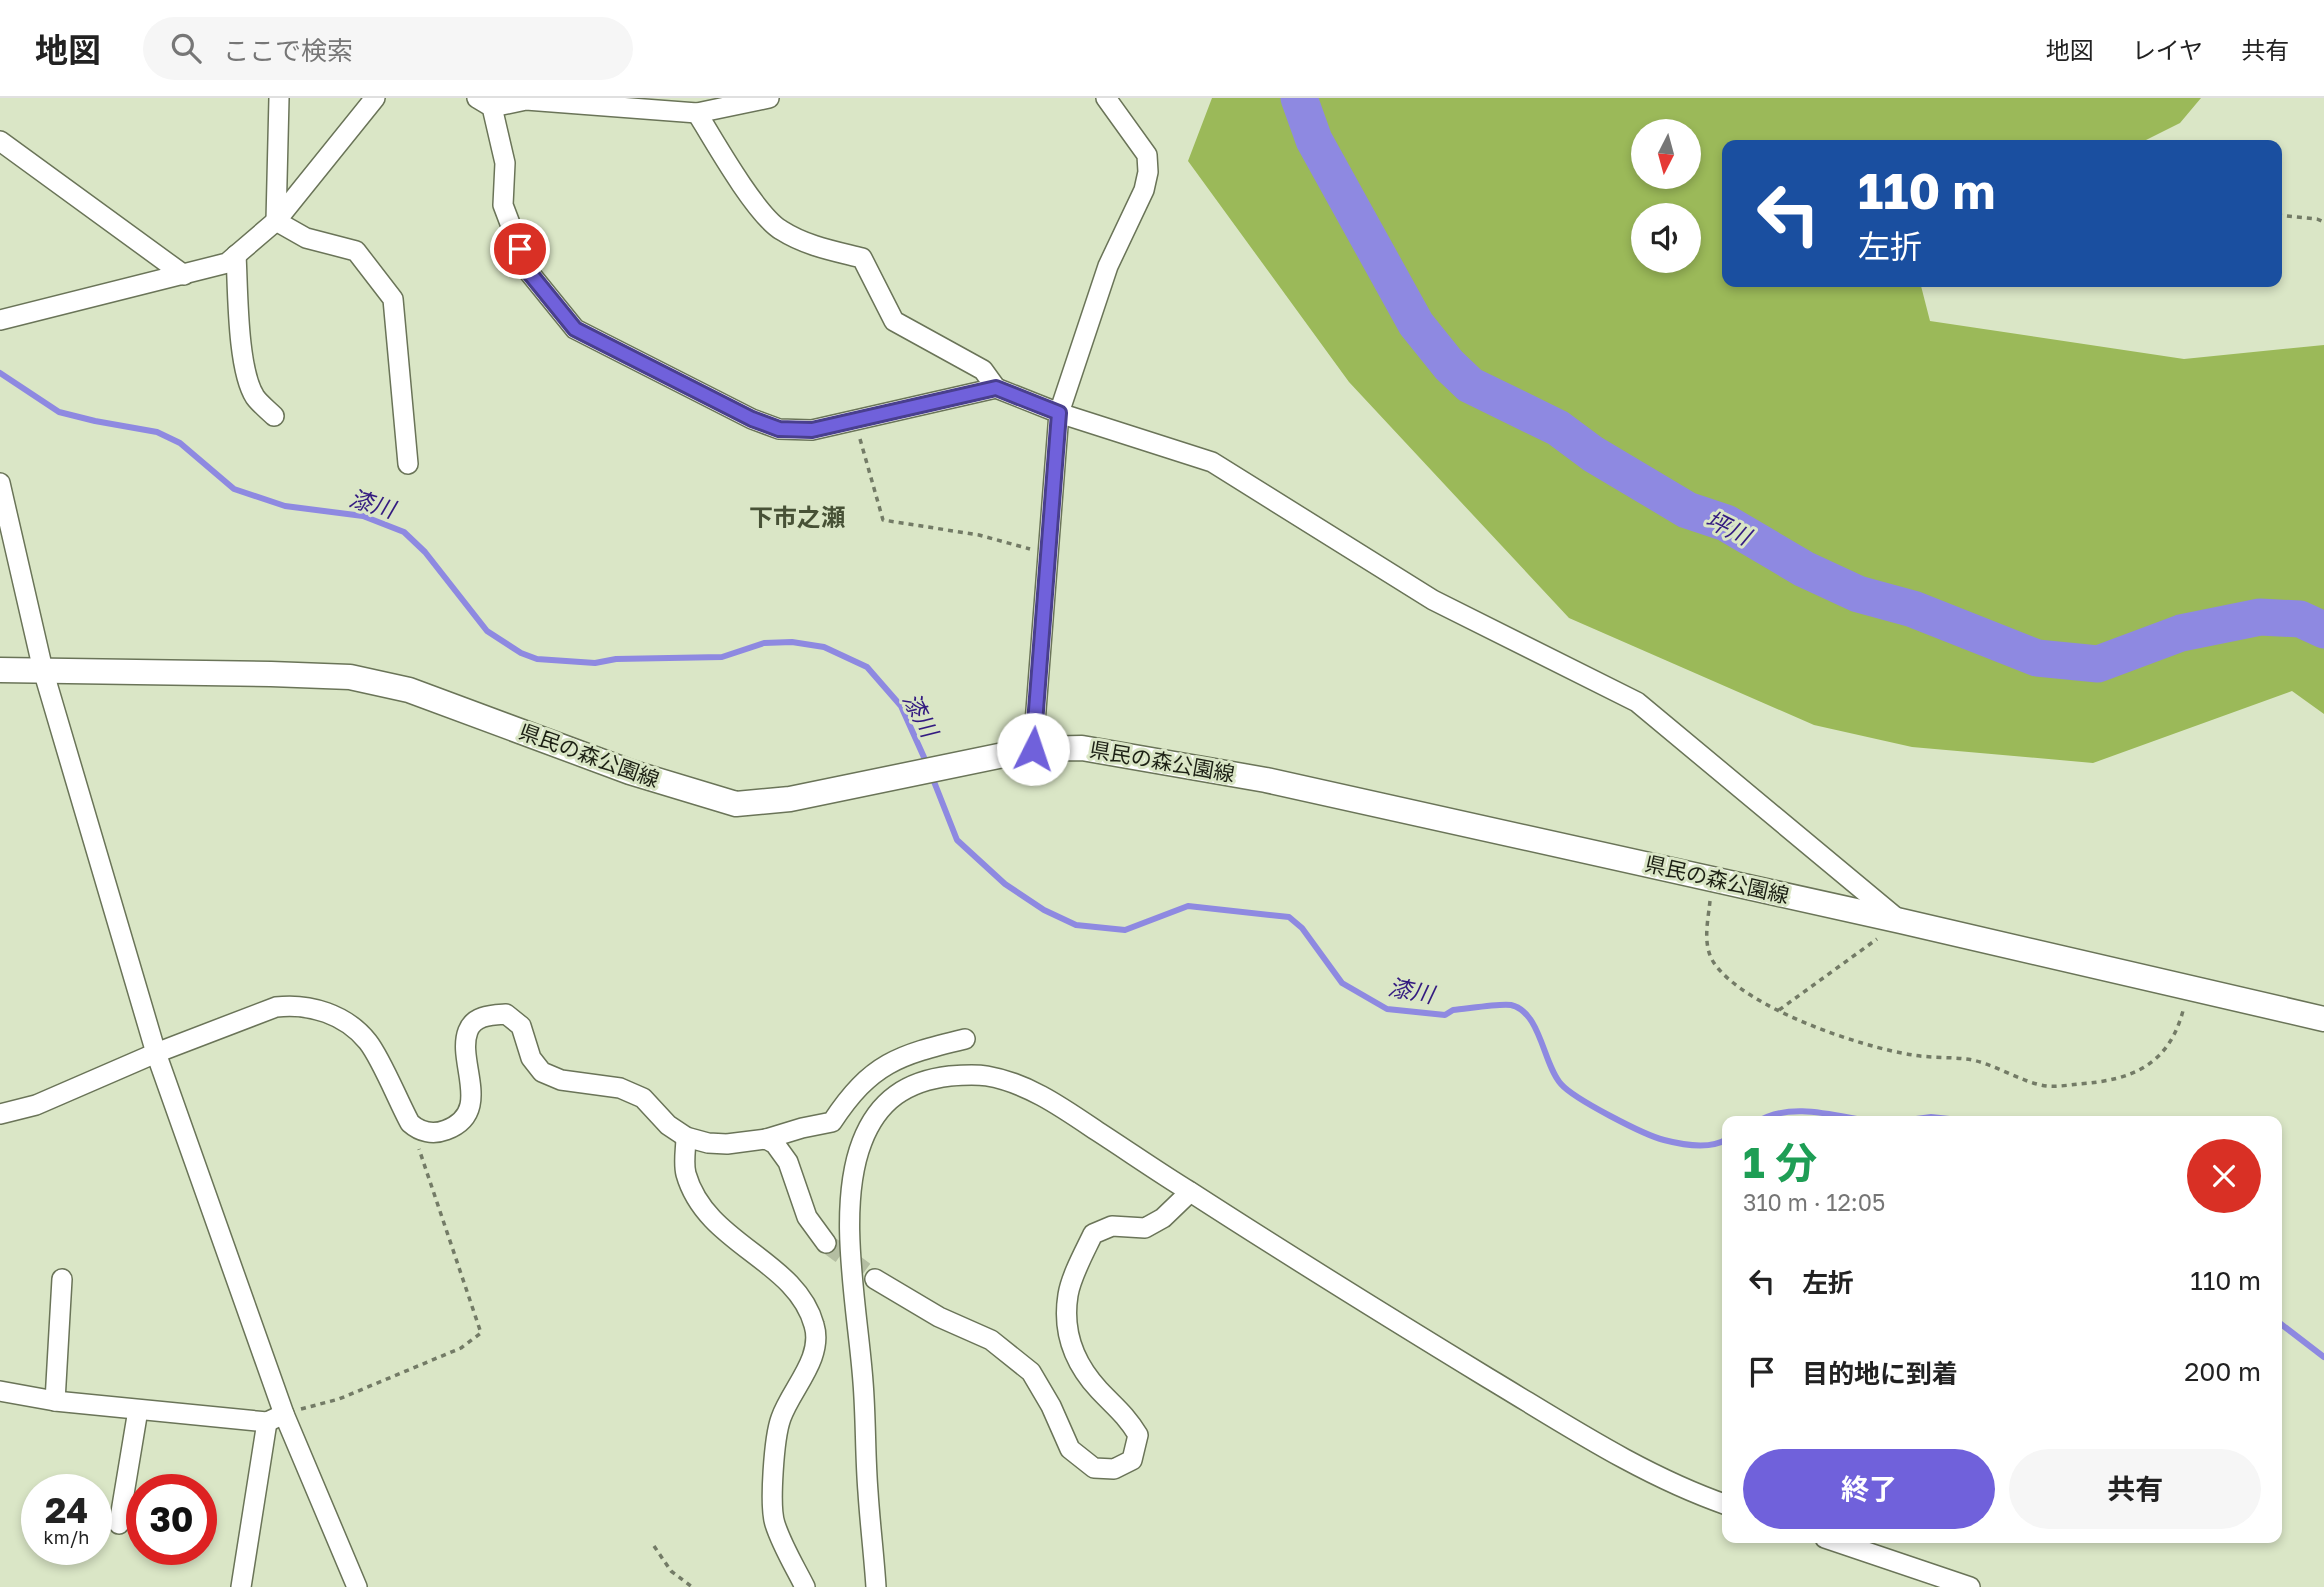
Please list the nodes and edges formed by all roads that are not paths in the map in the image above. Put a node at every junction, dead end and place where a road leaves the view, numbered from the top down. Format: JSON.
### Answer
{"nodes":[{"id":1,"x":279,"y":98,"type":"edge"},
{"id":2,"x":375,"y":98,"type":"edge"},
{"id":3,"x":769,"y":98,"type":"edge"},
{"id":4,"x":1106,"y":98,"type":"edge"},
{"id":5,"x":488,"y":101,"type":"edge"},
{"id":6,"x":696,"y":113,"type":"junction"},
{"id":7,"x":0,"y":141,"type":"edge"},
{"id":8,"x":276,"y":221,"type":"junction"},
{"id":9,"x":236,"y":255,"type":"junction"},
{"id":10,"x":184,"y":275,"type":"junction"},
{"id":11,"x":0,"y":320,"type":"edge"},
{"id":12,"x":996,"y":388,"type":"junction"},
{"id":13,"x":1059,"y":413,"type":"junction"},
{"id":14,"x":274,"y":416,"type":"dead end"},
{"id":15,"x":408,"y":464,"type":"dead end"},
{"id":16,"x":0,"y":484,"type":"edge"},
{"id":17,"x":0,"y":670,"type":"edge"},
{"id":18,"x":43,"y":670,"type":"junction"},
{"id":19,"x":1033,"y":749,"type":"junction"},
{"id":20,"x":1900,"y":921,"type":"junction"},
{"id":21,"x":2324,"y":1019,"type":"edge"},
{"id":22,"x":965,"y":1039,"type":"dead end"},
{"id":23,"x":156,"y":1053,"type":"junction"},
{"id":24,"x":0,"y":1114,"type":"edge"},
{"id":25,"x":686,"y":1137,"type":"junction"},
{"id":26,"x":765,"y":1139,"type":"junction"},
{"id":27,"x":1190,"y":1192,"type":"junction"},
{"id":28,"x":826,"y":1243,"type":"tunnel mouth"},
{"id":29,"x":62,"y":1279,"type":"dead end"},
{"id":30,"x":875,"y":1279,"type":"tunnel mouth"},
{"id":31,"x":0,"y":1391,"type":"edge"},
{"id":32,"x":55,"y":1401,"type":"junction"},
{"id":33,"x":138,"y":1410,"type":"junction"},
{"id":34,"x":275,"y":1418,"type":"junction"},
{"id":35,"x":1722,"y":1502,"type":"edge"},
{"id":36,"x":119,"y":1524,"type":"dead end"},
{"id":37,"x":1840,"y":1543,"type":"edge"},
{"id":38,"x":241,"y":1587,"type":"edge"},
{"id":39,"x":357,"y":1587,"type":"edge"},
{"id":40,"x":805,"y":1587,"type":"edge"},
{"id":41,"x":876,"y":1587,"type":"edge"},
{"id":42,"x":1970,"y":1587,"type":"edge"}],
"edges":[{"from":1,"to":8,"type":"street"},
{"from":2,"to":8,"type":"street"},
{"from":3,"to":6,"type":"street"},
{"from":4,"to":13,"type":"street"},
{"from":5,"to":6,"type":"street"},
{"from":5,"to":12,"type":"street"},
{"from":6,"to":12,"type":"street"},
{"from":7,"to":10,"type":"street"},
{"from":8,"to":9,"type":"street"},
{"from":8,"to":15,"type":"street"},
{"from":9,"to":10,"type":"street"},
{"from":9,"to":14,"type":"street"},
{"from":10,"to":11,"type":"street"},
{"from":12,"to":13,"type":"street"},
{"from":13,"to":19,"type":"street"},
{"from":13,"to":20,"type":"street"},
{"from":16,"to":18,"type":"street"},
{"from":17,"to":18,"type":"main road","name":"県民の森公園線"},
{"from":18,"to":19,"type":"main road","name":"県民の森公園線"},
{"from":18,"to":23,"type":"street"},
{"from":19,"to":20,"type":"main road","name":"県民の森公園線"},
{"from":20,"to":21,"type":"main road","name":"県民の森公園線"},
{"from":22,"to":26,"type":"street"},
{"from":23,"to":24,"type":"street"},
{"from":23,"to":25,"type":"street"},
{"from":23,"to":34,"type":"street"},
{"from":25,"to":26,"type":"street"},
{"from":25,"to":40,"type":"street"},
{"from":26,"to":28,"type":"street"},
{"from":27,"to":30,"type":"street"},
{"from":27,"to":35,"type":"street"},
{"from":27,"to":41,"type":"street"},
{"from":29,"to":32,"type":"street"},
{"from":31,"to":32,"type":"street"},
{"from":32,"to":33,"type":"street"},
{"from":33,"to":34,"type":"street"},
{"from":33,"to":36,"type":"street"},
{"from":34,"to":38,"type":"street"},
{"from":34,"to":39,"type":"street"},
{"from":37,"to":42,"type":"street"}]}
